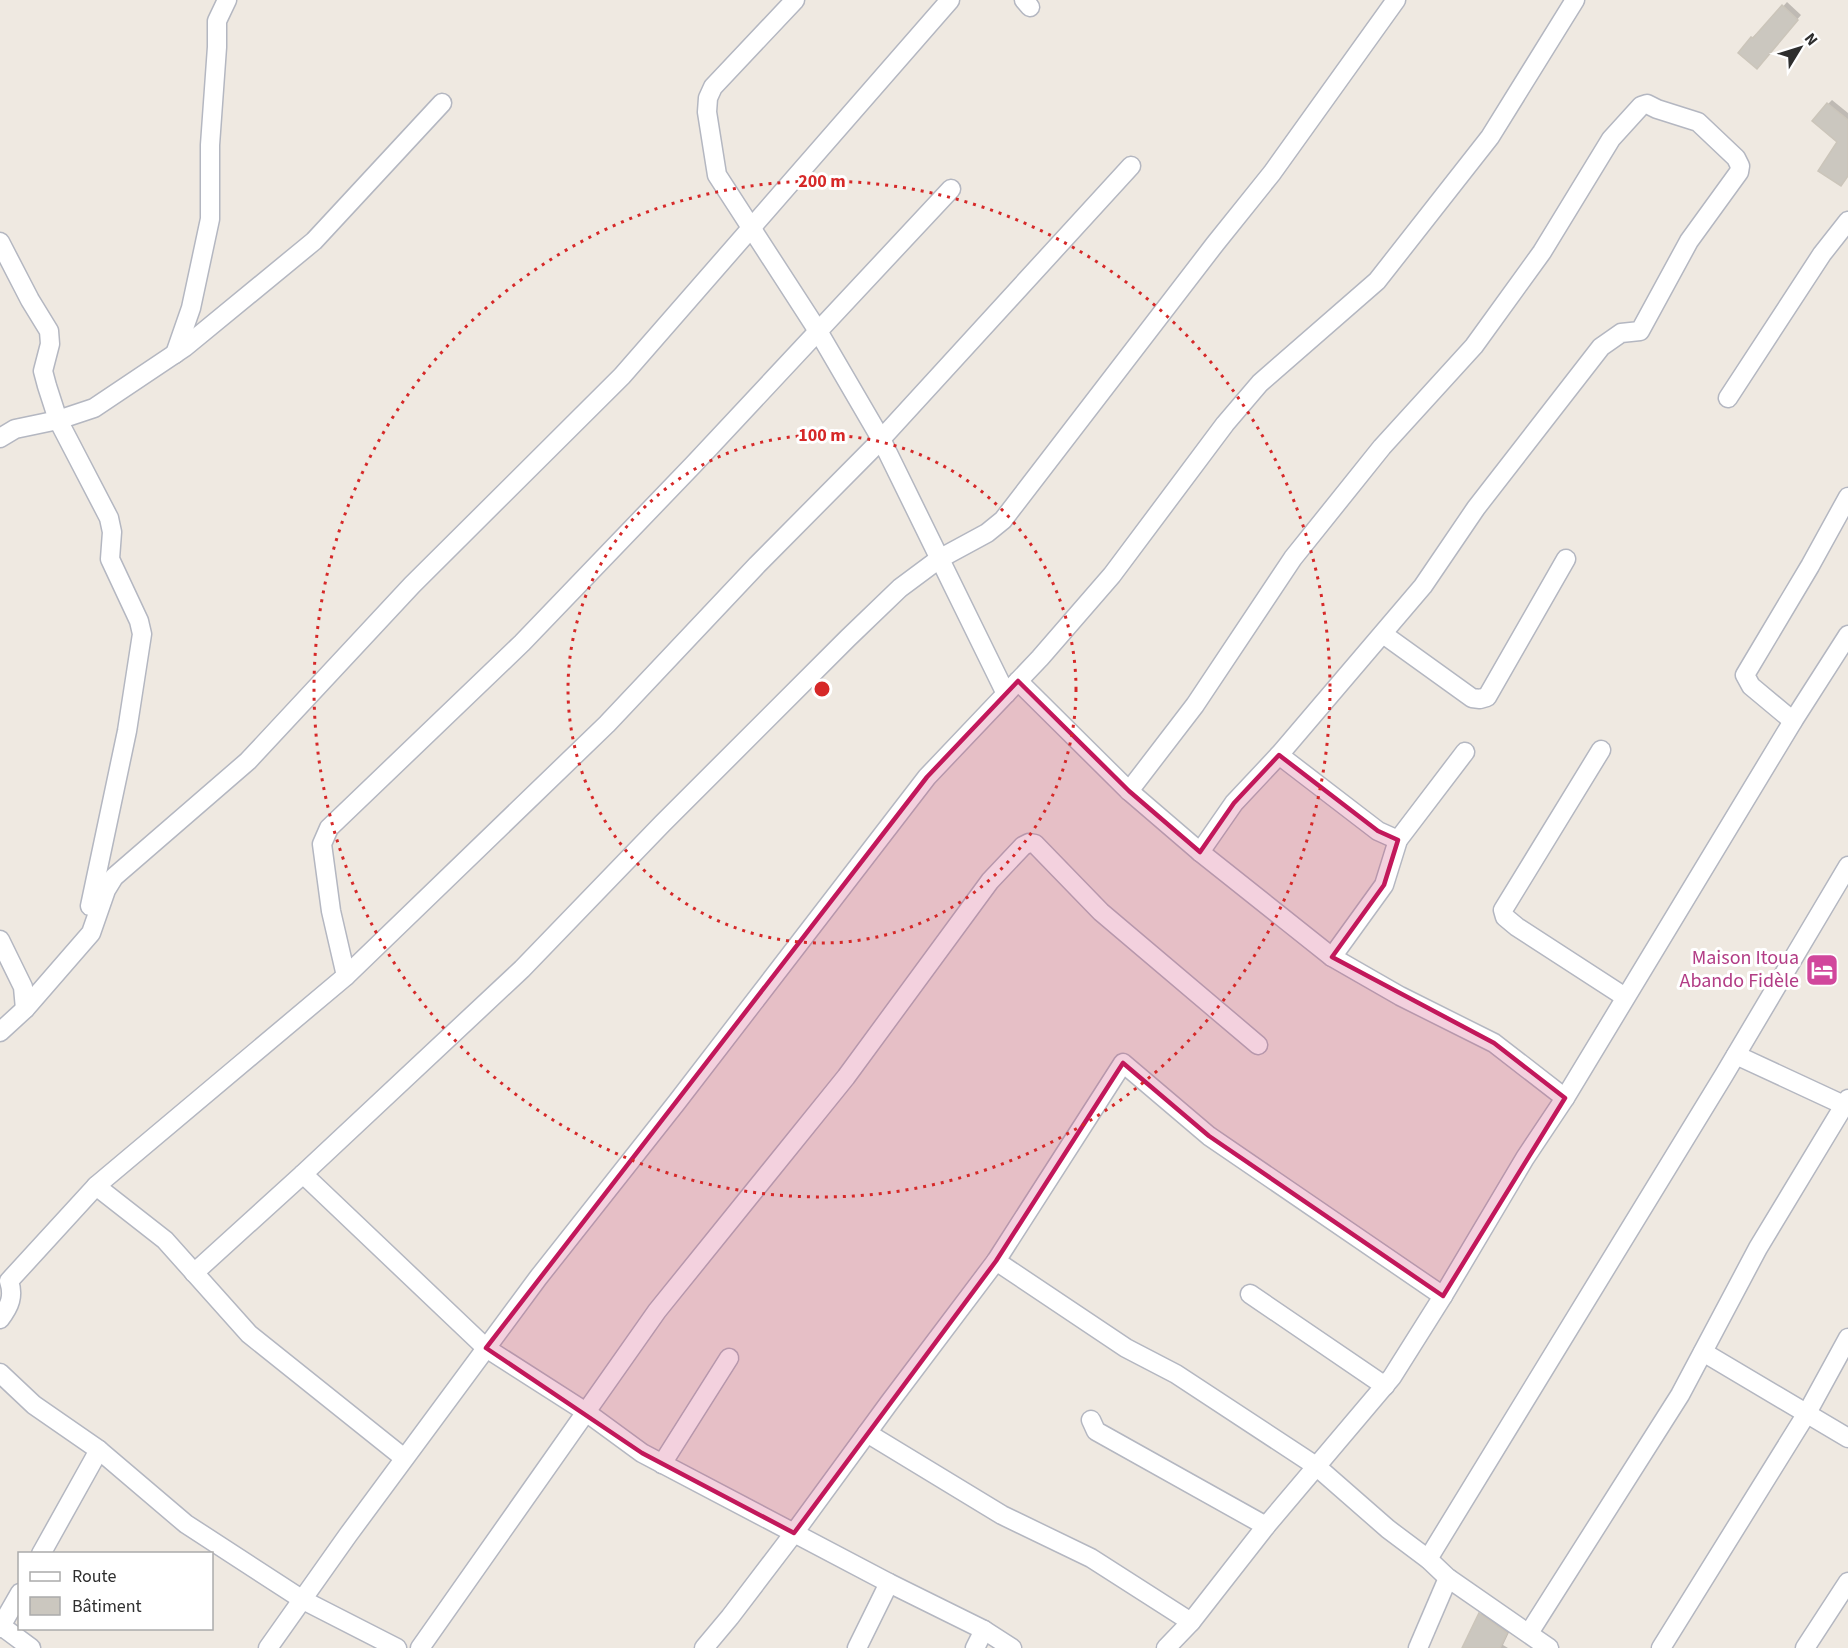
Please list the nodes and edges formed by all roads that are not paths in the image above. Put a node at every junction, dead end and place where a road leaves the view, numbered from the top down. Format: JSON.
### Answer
{"nodes":[{"id":1,"x":227,"y":0,"type":"edge"},
{"id":2,"x":795,"y":0,"type":"edge"},
{"id":3,"x":950,"y":0,"type":"edge"},
{"id":4,"x":1396,"y":0,"type":"edge"},
{"id":5,"x":1575,"y":0,"type":"edge"},
{"id":6,"x":442,"y":103,"type":"dead end"},
{"id":7,"x":1131,"y":166,"type":"dead end"},
{"id":8,"x":951,"y":189,"type":"dead end"},
{"id":9,"x":1848,"y":221,"type":"edge"},
{"id":10,"x":752,"y":227,"type":"junction"},
{"id":11,"x":0,"y":242,"type":"edge"},
{"id":12,"x":818,"y":331,"type":"junction"},
{"id":13,"x":175,"y":354,"type":"junction"},
{"id":14,"x":1728,"y":398,"type":"dead end"},
{"id":15,"x":58,"y":420,"type":"junction"},
{"id":16,"x":0,"y":438,"type":"edge"},
{"id":17,"x":881,"y":439,"type":"junction"},
{"id":18,"x":1848,"y":497,"type":"edge"},
{"id":19,"x":939,"y":559,"type":"junction"},
{"id":20,"x":1566,"y":559,"type":"dead end"},
{"id":21,"x":1383,"y":634,"type":"junction"},
{"id":22,"x":1848,"y":635,"type":"edge"},
{"id":23,"x":1018,"y":681,"type":"junction"},
{"id":24,"x":1006,"y":694,"type":"junction"},
{"id":25,"x":1793,"y":721,"type":"junction"},
{"id":26,"x":1601,"y":750,"type":"dead end"},
{"id":27,"x":1465,"y":752,"type":"dead end"},
{"id":28,"x":1279,"y":755,"type":"junction"},
{"id":29,"x":1130,"y":791,"type":"junction"},
{"id":30,"x":1398,"y":840,"type":"junction"},
{"id":31,"x":1200,"y":852,"type":"junction"},
{"id":32,"x":1848,"y":866,"type":"edge"},
{"id":33,"x":0,"y":940,"type":"edge"},
{"id":34,"x":83,"y":943,"type":"junction"},
{"id":35,"x":1332,"y":957,"type":"junction"},
{"id":36,"x":346,"y":976,"type":"junction"},
{"id":37,"x":1625,"y":997,"type":"junction"},
{"id":38,"x":25,"y":1009,"type":"junction"},
{"id":39,"x":0,"y":1032,"type":"edge"},
{"id":40,"x":1258,"y":1045,"type":"dead end"},
{"id":41,"x":1736,"y":1055,"type":"junction"},
{"id":42,"x":1565,"y":1098,"type":"junction"},
{"id":43,"x":1847,"y":1104,"type":"edge"},
{"id":44,"x":303,"y":1174,"type":"junction"},
{"id":45,"x":96,"y":1186,"type":"junction"},
{"id":46,"x":996,"y":1261,"type":"junction"},
{"id":47,"x":194,"y":1273,"type":"junction"},
{"id":48,"x":4,"y":1275,"type":"edge"},
{"id":49,"x":1250,"y":1294,"type":"dead end"},
{"id":50,"x":1443,"y":1296,"type":"junction"},
{"id":51,"x":0,"y":1319,"type":"edge"},
{"id":52,"x":1848,"y":1338,"type":"edge"},
{"id":53,"x":486,"y":1348,"type":"junction"},
{"id":54,"x":1703,"y":1352,"type":"junction"},
{"id":55,"x":729,"y":1358,"type":"dead end"},
{"id":56,"x":0,"y":1373,"type":"edge"},
{"id":57,"x":1385,"y":1386,"type":"junction"},
{"id":58,"x":586,"y":1412,"type":"junction"},
{"id":59,"x":1807,"y":1413,"type":"junction"},
{"id":60,"x":1091,"y":1420,"type":"dead end"},
{"id":61,"x":867,"y":1433,"type":"junction"},
{"id":62,"x":1848,"y":1438,"type":"edge"},
{"id":63,"x":99,"y":1450,"type":"junction"},
{"id":64,"x":404,"y":1458,"type":"junction"},
{"id":65,"x":662,"y":1464,"type":"junction"},
{"id":66,"x":1316,"y":1466,"type":"junction"},
{"id":67,"x":1266,"y":1526,"type":"junction"},
{"id":68,"x":794,"y":1533,"type":"junction"},
{"id":69,"x":42,"y":1552,"type":"edge"},
{"id":70,"x":1428,"y":1558,"type":"junction"},
{"id":71,"x":1448,"y":1578,"type":"junction"},
{"id":72,"x":1848,"y":1582,"type":"edge"},
{"id":73,"x":889,"y":1584,"type":"junction"},
{"id":74,"x":18,"y":1596,"type":"edge"},
{"id":75,"x":303,"y":1600,"type":"junction"},
{"id":76,"x":1191,"y":1622,"type":"junction"},
{"id":77,"x":0,"y":1626,"type":"edge"},
{"id":78,"x":984,"y":1630,"type":"junction"},
{"id":79,"x":1528,"y":1633,"type":"junction"},
{"id":80,"x":31,"y":1648,"type":"edge"},
{"id":81,"x":268,"y":1648,"type":"edge"},
{"id":82,"x":397,"y":1648,"type":"edge"},
{"id":83,"x":420,"y":1648,"type":"edge"},
{"id":84,"x":704,"y":1648,"type":"edge"},
{"id":85,"x":857,"y":1648,"type":"edge"},
{"id":86,"x":975,"y":1648,"type":"edge"},
{"id":87,"x":1012,"y":1648,"type":"edge"},
{"id":88,"x":1166,"y":1648,"type":"edge"},
{"id":89,"x":1418,"y":1648,"type":"edge"},
{"id":90,"x":1549,"y":1648,"type":"edge"},
{"id":91,"x":1661,"y":1648,"type":"edge"},
{"id":92,"x":1805,"y":1648,"type":"edge"}],
"edges":[{"from":1,"to":13,"type":"street"},
{"from":2,"to":10,"type":"street"},
{"from":3,"to":10,"type":"street"},
{"from":4,"to":19,"type":"street"},
{"from":5,"to":23,"type":"street"},
{"from":6,"to":13,"type":"street"},
{"from":7,"to":17,"type":"street"},
{"from":8,"to":12,"type":"street"},
{"from":9,"to":14,"type":"street"},
{"from":10,"to":12,"type":"street"},
{"from":10,"to":34,"type":"street"},
{"from":11,"to":15,"type":"street"},
{"from":12,"to":17,"type":"street"},
{"from":12,"to":36,"type":"street"},
{"from":13,"to":15,"type":"street"},
{"from":15,"to":16,"type":"street"},
{"from":15,"to":34,"type":"street"},
{"from":17,"to":19,"type":"street"},
{"from":17,"to":36,"type":"street"},
{"from":18,"to":25,"type":"street"},
{"from":19,"to":24,"type":"street"},
{"from":19,"to":44,"type":"street"},
{"from":20,"to":21,"type":"street"},
{"from":21,"to":28,"type":"street"},
{"from":21,"to":29,"type":"street"},
{"from":22,"to":25,"type":"street"},
{"from":23,"to":24,"type":"street"},
{"from":23,"to":29,"type":"street"},
{"from":24,"to":53,"type":"street"},
{"from":25,"to":37,"type":"street"},
{"from":26,"to":37,"type":"street"},
{"from":27,"to":30,"type":"street"},
{"from":28,"to":30,"type":"street"},
{"from":28,"to":31,"type":"street"},
{"from":29,"to":31,"type":"street"},
{"from":30,"to":35,"type":"street"},
{"from":31,"to":35,"type":"street"},
{"from":32,"to":41,"type":"street"},
{"from":33,"to":38,"type":"street"},
{"from":34,"to":38,"type":"street"},
{"from":35,"to":42,"type":"street"},
{"from":36,"to":45,"type":"street"},
{"from":37,"to":42,"type":"street"},
{"from":38,"to":39,"type":"street"},
{"from":40,"to":58,"type":"street"},
{"from":41,"to":43,"type":"street"},
{"from":41,"to":70,"type":"street"},
{"from":42,"to":50,"type":"street"},
{"from":43,"to":54,"type":"street"},
{"from":44,"to":47,"type":"street"},
{"from":44,"to":53,"type":"street"},
{"from":45,"to":47,"type":"street"},
{"from":45,"to":48,"type":"street"},
{"from":46,"to":50,"type":"street"},
{"from":46,"to":61,"type":"street"},
{"from":46,"to":66,"type":"street"},
{"from":47,"to":64,"type":"street"},
{"from":48,"to":51,"type":"street"},
{"from":49,"to":57,"type":"street"},
{"from":50,"to":57,"type":"street"},
{"from":52,"to":59,"type":"street"},
{"from":53,"to":58,"type":"street"},
{"from":53,"to":64,"type":"street"},
{"from":54,"to":59,"type":"street"},
{"from":54,"to":79,"type":"street"},
{"from":55,"to":65,"type":"street"},
{"from":56,"to":63,"type":"street"},
{"from":57,"to":66,"type":"street"},
{"from":58,"to":65,"type":"street"},
{"from":58,"to":83,"type":"street"},
{"from":59,"to":62,"type":"street"},
{"from":59,"to":91,"type":"street"},
{"from":60,"to":67,"type":"street"},
{"from":61,"to":68,"type":"street"},
{"from":61,"to":76,"type":"street"},
{"from":63,"to":69,"type":"street"},
{"from":63,"to":75,"type":"street"},
{"from":64,"to":75,"type":"street"},
{"from":65,"to":68,"type":"street"},
{"from":66,"to":67,"type":"street"},
{"from":66,"to":70,"type":"street"},
{"from":67,"to":76,"type":"street"},
{"from":68,"to":73,"type":"street"},
{"from":68,"to":84,"type":"street"},
{"from":70,"to":71,"type":"street"},
{"from":71,"to":79,"type":"street"},
{"from":71,"to":89,"type":"street"},
{"from":72,"to":92,"type":"street"},
{"from":73,"to":78,"type":"street"},
{"from":73,"to":85,"type":"street"},
{"from":74,"to":77,"type":"street"},
{"from":75,"to":81,"type":"street"},
{"from":75,"to":82,"type":"street"},
{"from":76,"to":88,"type":"street"},
{"from":77,"to":80,"type":"street"},
{"from":78,"to":86,"type":"street"},
{"from":78,"to":87,"type":"street"},
{"from":79,"to":90,"type":"street"}]}
